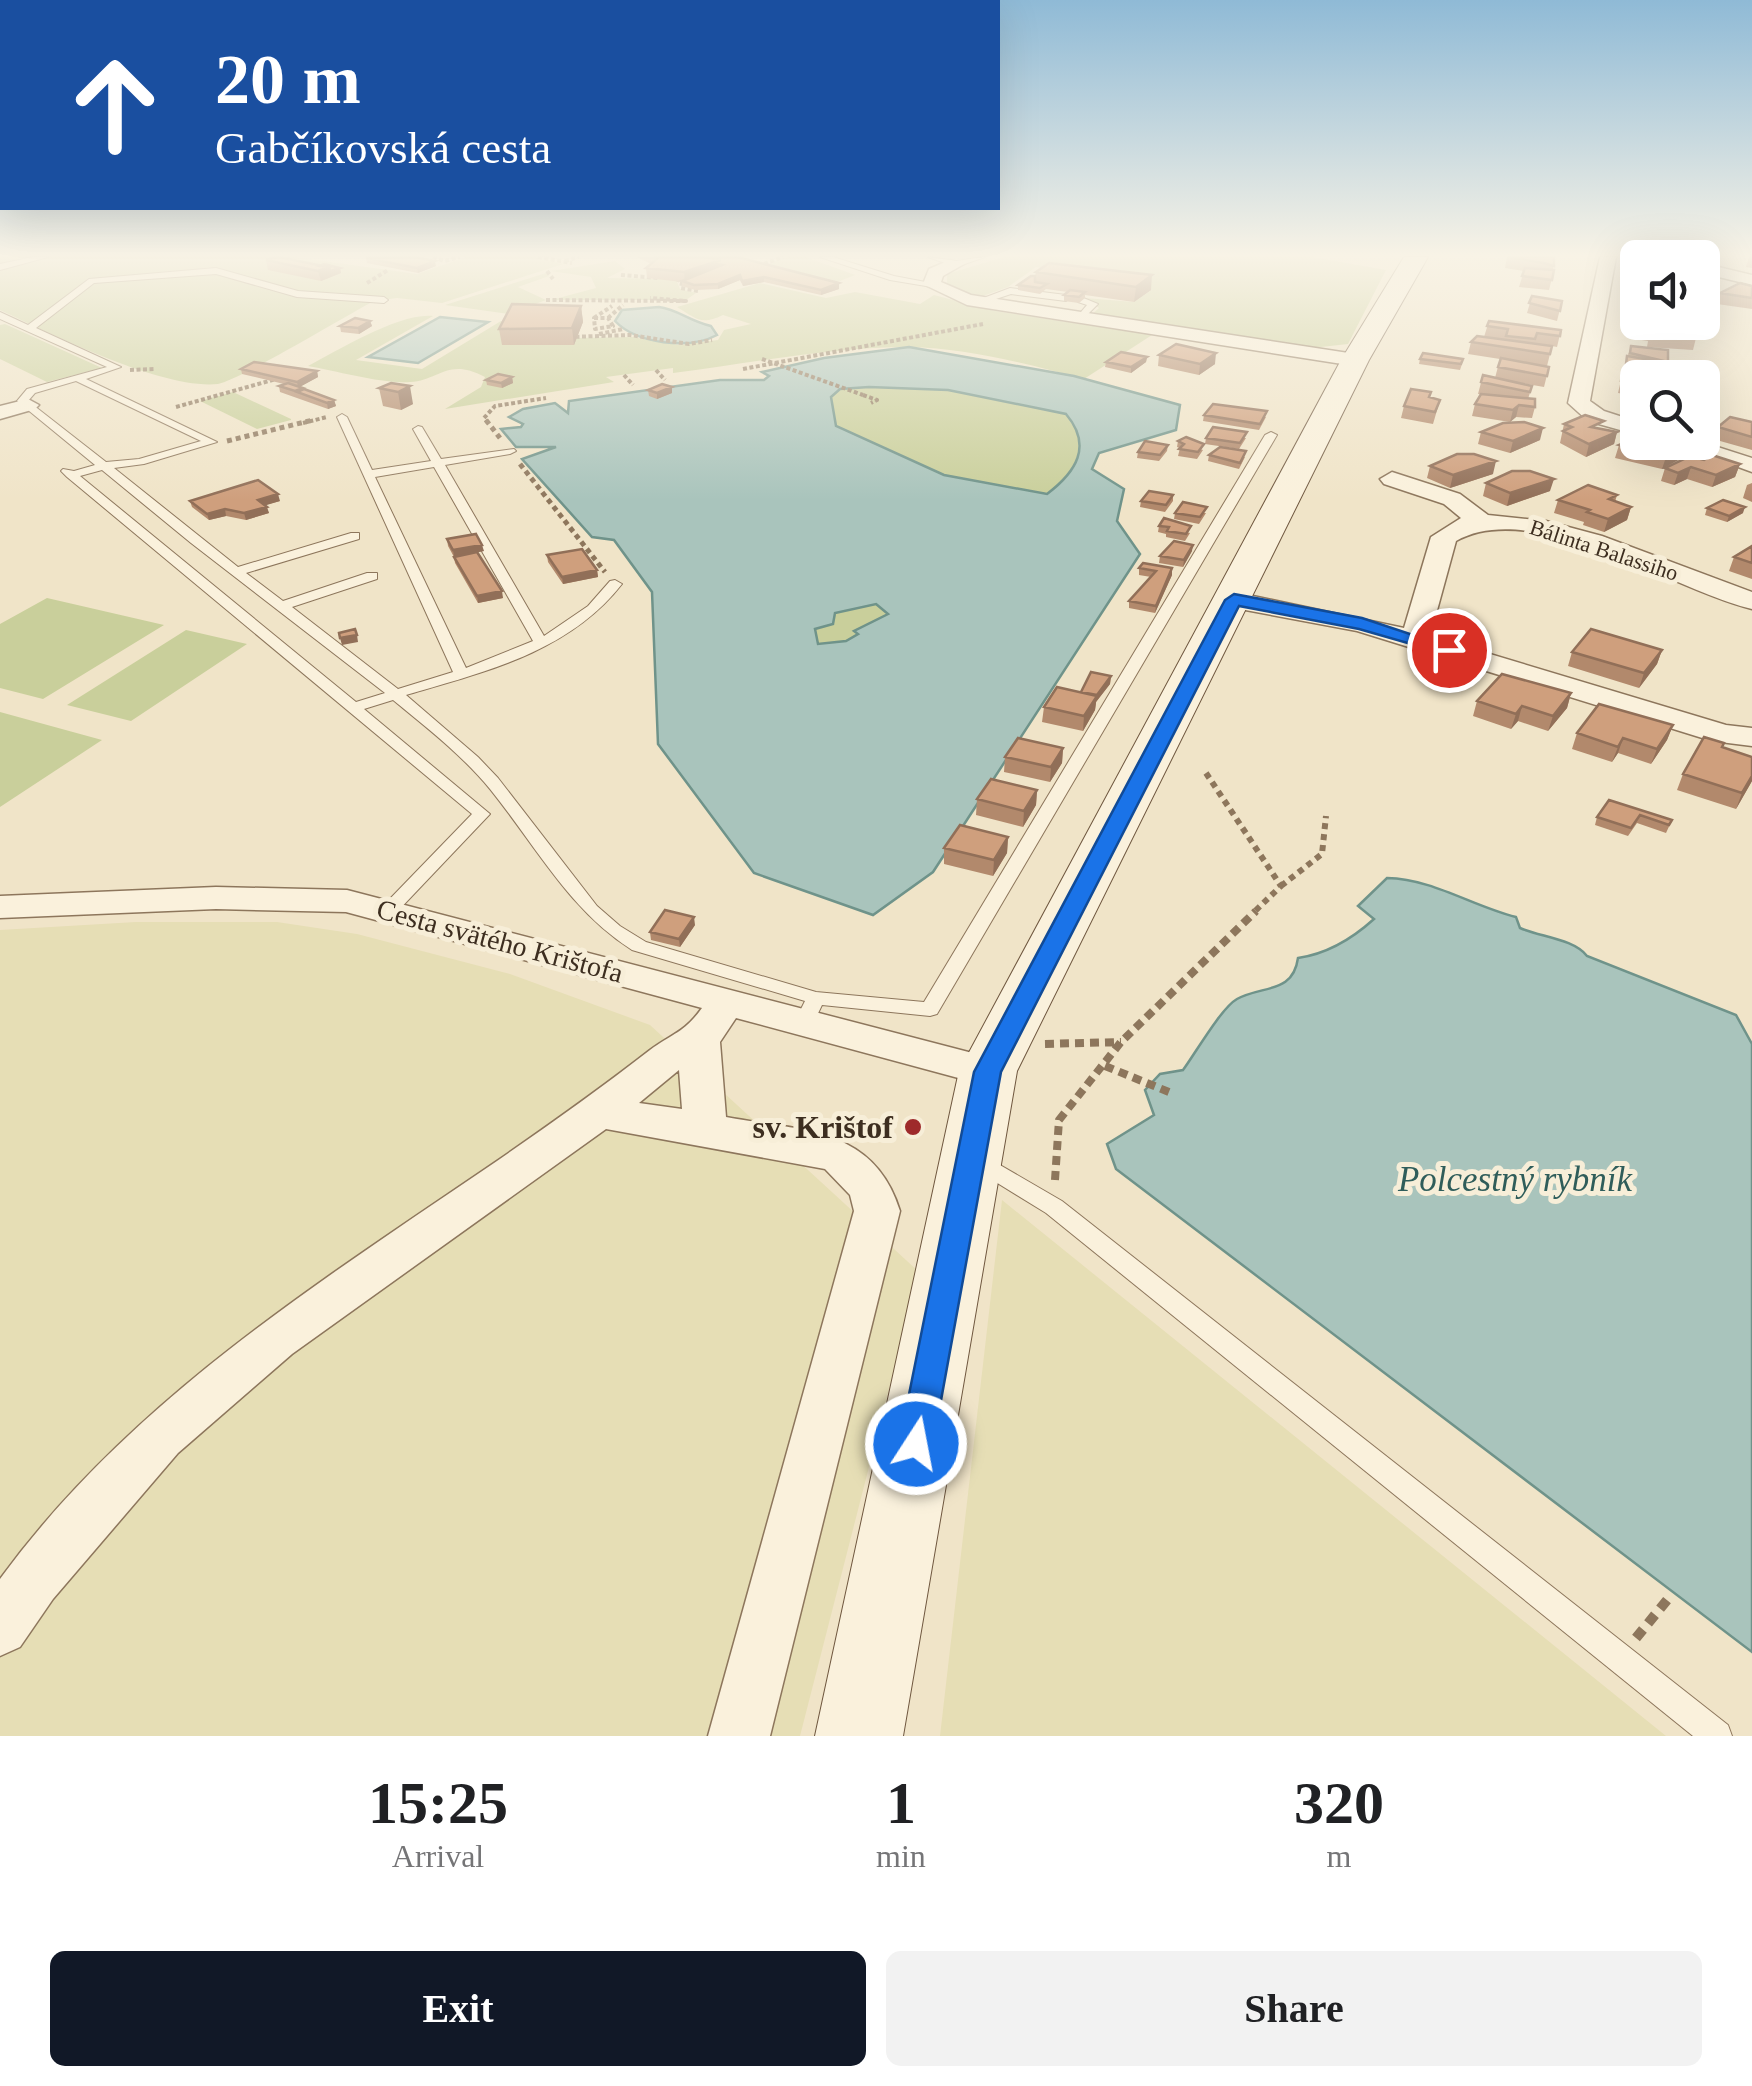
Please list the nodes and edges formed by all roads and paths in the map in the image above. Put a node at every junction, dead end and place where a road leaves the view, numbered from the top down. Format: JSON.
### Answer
{"nodes":[{"id":1,"x":50,"y":338,"type":"edge"},
{"id":2,"x":650,"y":338,"type":"edge"},
{"id":3,"x":931,"y":338,"type":"edge"},
{"id":4,"x":1235,"y":338,"type":"edge"},
{"id":5,"x":1368,"y":338,"type":"edge"},
{"id":6,"x":1592,"y":338,"type":"edge"},
{"id":7,"x":712,"y":340,"type":"dead end"},
{"id":8,"x":762,"y":358,"type":"dead end"},
{"id":9,"x":1355,"y":360,"type":"junction"},
{"id":10,"x":743,"y":369,"type":"dead end"},
{"id":11,"x":656,"y":370,"type":"dead end"},
{"id":12,"x":624,"y":374,"type":"dead end"},
{"id":13,"x":77,"y":378,"type":"junction"},
{"id":14,"x":276,"y":379,"type":"edge"},
{"id":15,"x":664,"y":380,"type":"edge"},
{"id":16,"x":633,"y":385,"type":"dead end"},
{"id":17,"x":546,"y":398,"type":"dead end"},
{"id":18,"x":871,"y":403,"type":"dead end"},
{"id":19,"x":28,"y":405,"type":"junction"},
{"id":20,"x":0,"y":413,"type":"edge"},
{"id":21,"x":153,"y":413,"type":"junction"},
{"id":22,"x":338,"y":416,"type":"joint"},
{"id":23,"x":1620,"y":423,"type":"edge"},
{"id":24,"x":418,"y":428,"type":"dead end"},
{"id":25,"x":1271,"y":434,"type":"dead end"},
{"id":26,"x":211,"y":442,"type":"junction"},
{"id":27,"x":510,"y":450,"type":"junction"},
{"id":28,"x":1720,"y":454,"type":"edge"},
{"id":29,"x":436,"y":463,"type":"junction"},
{"id":30,"x":1752,"y":464,"type":"edge"},
{"id":31,"x":104,"y":466,"type":"junction"},
{"id":32,"x":370,"y":474,"type":"junction"},
{"id":33,"x":1392,"y":478,"type":"dead end"},
{"id":34,"x":1480,"y":521,"type":"junction"},
{"id":35,"x":355,"y":536,"type":"dead end"},
{"id":36,"x":237,"y":572,"type":"junction"},
{"id":37,"x":372,"y":576,"type":"dead end"},
{"id":38,"x":615,"y":584,"type":"joint"},
{"id":39,"x":1234,"y":600,"type":"junction"},
{"id":40,"x":1752,"y":601,"type":"edge"},
{"id":41,"x":281,"y":606,"type":"junction"},
{"id":42,"x":1415,"y":639,"type":"junction"},
{"id":43,"x":542,"y":644,"type":"junction"},
{"id":44,"x":344,"y":655,"type":"junction"},
{"id":45,"x":308,"y":667,"type":"junction"},
{"id":46,"x":460,"y":671,"type":"junction"},
{"id":47,"x":395,"y":692,"type":"junction"},
{"id":48,"x":353,"y":708,"type":"junction"},
{"id":49,"x":1752,"y":736,"type":"edge"},
{"id":50,"x":1206,"y":773,"type":"dead end"},
{"id":51,"x":507,"y":804,"type":"junction"},
{"id":52,"x":482,"y":814,"type":"junction"},
{"id":53,"x":1326,"y":816,"type":"dead end"},
{"id":54,"x":1281,"y":886,"type":"junction"},
{"id":55,"x":0,"y":907,"type":"edge"},
{"id":56,"x":388,"y":911,"type":"junction"},
{"id":57,"x":810,"y":1011,"type":"junction"},
{"id":58,"x":713,"y":1022,"type":"junction"},
{"id":59,"x":1122,"y":1042,"type":"junction"},
{"id":60,"x":993,"y":1058,"type":"junction"},
{"id":61,"x":1105,"y":1066,"type":"junction"},
{"id":62,"x":1169,"y":1092,"type":"dead end"},
{"id":63,"x":599,"y":1112,"type":"junction"},
{"id":64,"x":707,"y":1129,"type":"junction"},
{"id":65,"x":972,"y":1157,"type":"junction"},
{"id":66,"x":1054,"y":1207,"type":"junction"},
{"id":67,"x":17,"y":1576,"type":"edge"},
{"id":68,"x":1672,"y":1594,"type":"dead end"},
{"id":69,"x":0,"y":1627,"type":"edge"},
{"id":70,"x":1619,"y":1658,"type":"junction"},
{"id":71,"x":739,"y":1736,"type":"edge"},
{"id":72,"x":859,"y":1736,"type":"edge"},
{"id":73,"x":1718,"y":1736,"type":"edge"}],
"edges":[{"from":1,"to":13,"type":"lane"},
{"from":2,"to":7,"type":"path"},
{"from":3,"to":10,"type":"path"},
{"from":4,"to":9,"type":"street"},
{"from":5,"to":9,"type":"main road"},
{"from":6,"to":23,"type":"street"},
{"from":8,"to":18,"type":"path","bridge":true},
{"from":9,"to":39,"type":"main road"},
{"from":11,"to":15,"type":"path"},
{"from":12,"to":16,"type":"path"},
{"from":13,"to":19,"type":"lane"},
{"from":13,"to":21,"type":"lane"},
{"from":14,"to":21,"type":"path"},
{"from":17,"to":27,"type":"path"},
{"from":19,"to":20,"type":"street"},
{"from":19,"to":31,"type":"lane"},
{"from":21,"to":26,"type":"lane"},
{"from":22,"to":26,"type":"path"},
{"from":22,"to":32,"type":"lane"},
{"from":24,"to":29,"type":"lane"},
{"from":25,"to":57,"type":"lane"},
{"from":26,"to":31,"type":"lane"},
{"from":27,"to":29,"type":"lane"},
{"from":27,"to":38,"type":"path"},
{"from":28,"to":30,"type":"street"},
{"from":29,"to":32,"type":"lane"},
{"from":29,"to":43,"type":"lane"},
{"from":31,"to":36,"type":"lane"},
{"from":31,"to":45,"type":"lane"},
{"from":32,"to":46,"type":"lane"},
{"from":33,"to":34,"type":"street"},
{"from":34,"to":40,"type":"street","name":"Bálinta Balassiho"},
{"from":34,"to":42,"type":"street"},
{"from":35,"to":36,"type":"lane"},
{"from":36,"to":41,"type":"lane"},
{"from":37,"to":41,"type":"lane"},
{"from":38,"to":43,"type":"lane"},
{"from":39,"to":42,"type":"street"},
{"from":39,"to":60,"type":"main road"},
{"from":41,"to":44,"type":"lane"},
{"from":42,"to":49,"type":"street"},
{"from":43,"to":46,"type":"lane"},
{"from":44,"to":45,"type":"lane"},
{"from":44,"to":47,"type":"lane"},
{"from":45,"to":48,"type":"lane"},
{"from":46,"to":47,"type":"lane"},
{"from":47,"to":48,"type":"lane"},
{"from":47,"to":51,"type":"lane"},
{"from":48,"to":52,"type":"lane"},
{"from":50,"to":54,"type":"path"},
{"from":51,"to":52,"type":"lane"},
{"from":51,"to":57,"type":"lane"},
{"from":52,"to":56,"type":"lane"},
{"from":53,"to":54,"type":"path"},
{"from":54,"to":59,"type":"path"},
{"from":55,"to":56,"type":"street","name":"Cesta svätého Krištofa"},
{"from":56,"to":58,"type":"street","name":"Cesta svätého Krištofa"},
{"from":57,"to":58,"type":"street","name":"Cesta svätého Krištofa"},
{"from":57,"to":60,"type":"street","name":"Cesta svätého Krištofa"},
{"from":58,"to":63,"type":"street"},
{"from":58,"to":64,"type":"street"},
{"from":59,"to":60,"type":"path"},
{"from":59,"to":61,"type":"path"},
{"from":60,"to":65,"type":"main road"},
{"from":61,"to":62,"type":"path"},
{"from":61,"to":66,"type":"path"},
{"from":63,"to":64,"type":"street"},
{"from":63,"to":67,"type":"street"},
{"from":64,"to":71,"type":"street"},
{"from":65,"to":66,"type":"lane"},
{"from":65,"to":72,"type":"main road"},
{"from":66,"to":70,"type":"lane"},
{"from":67,"to":69,"type":"street"},
{"from":68,"to":70,"type":"path"},
{"from":70,"to":73,"type":"lane"}]}
